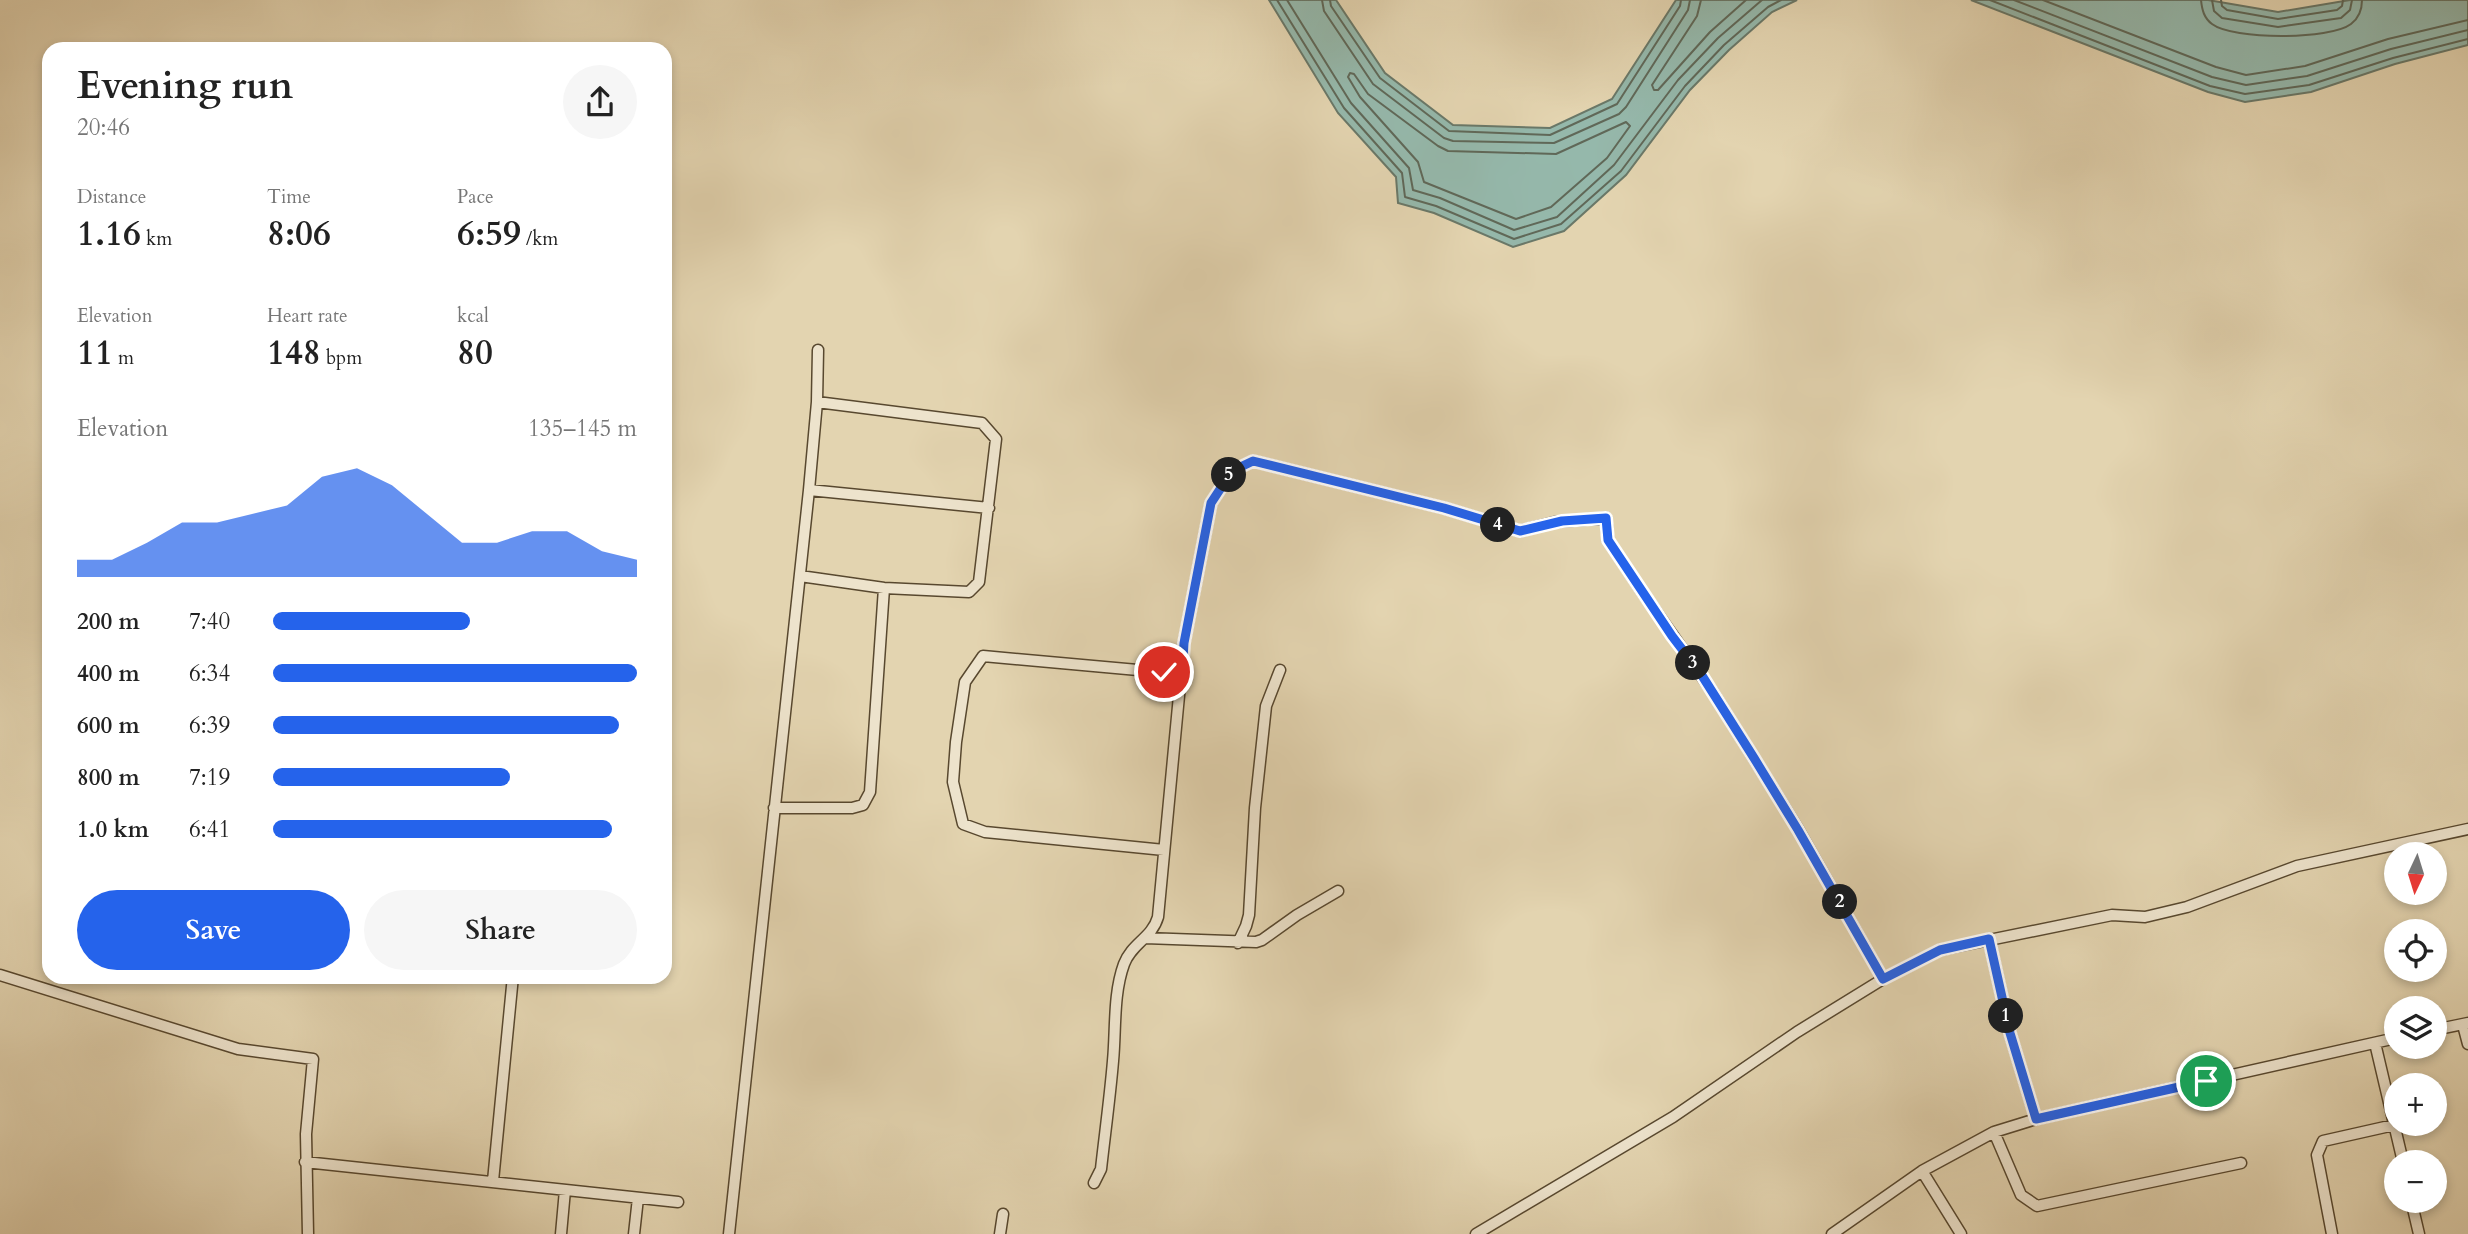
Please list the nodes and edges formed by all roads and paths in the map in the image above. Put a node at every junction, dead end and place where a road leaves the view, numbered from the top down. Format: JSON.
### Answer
{"nodes":[{"id":1,"x":818,"y":349,"type":"dead end"},
{"id":2,"x":817,"y":402,"type":"junction"},
{"id":3,"x":809,"y":490,"type":"junction"},
{"id":4,"x":989,"y":508,"type":"junction"},
{"id":5,"x":800,"y":576,"type":"junction"},
{"id":6,"x":884,"y":587,"type":"junction"},
{"id":7,"x":1280,"y":670,"type":"dead end"},
{"id":8,"x":1182,"y":674,"type":"junction"},
{"id":9,"x":774,"y":808,"type":"junction"},
{"id":10,"x":2468,"y":829,"type":"edge"},
{"id":11,"x":1164,"y":850,"type":"junction"},
{"id":12,"x":1338,"y":891,"type":"dead end"},
{"id":13,"x":1145,"y":938,"type":"junction"},
{"id":14,"x":1989,"y":939,"type":"junction"},
{"id":15,"x":1238,"y":943,"type":"junction"},
{"id":16,"x":0,"y":975,"type":"edge"},
{"id":17,"x":1883,"y":979,"type":"junction"},
{"id":18,"x":512,"y":984,"type":"edge"},
{"id":19,"x":2465,"y":1024,"type":"edge"},
{"id":20,"x":2447,"y":1027,"type":"edge"},
{"id":21,"x":2384,"y":1041,"type":"edge"},
{"id":22,"x":2375,"y":1043,"type":"junction"},
{"id":23,"x":2468,"y":1044,"type":"edge"},
{"id":24,"x":2384,"y":1082,"type":"edge"},
{"id":25,"x":2036,"y":1119,"type":"junction"},
{"id":26,"x":2384,"y":1127,"type":"edge"},
{"id":27,"x":1994,"y":1132,"type":"junction"},
{"id":28,"x":305,"y":1162,"type":"junction"},
{"id":29,"x":2241,"y":1163,"type":"dead end"},
{"id":30,"x":1922,"y":1171,"type":"junction"},
{"id":31,"x":493,"y":1181,"type":"junction"},
{"id":32,"x":1094,"y":1183,"type":"dead end"},
{"id":33,"x":565,"y":1190,"type":"junction"},
{"id":34,"x":638,"y":1198,"type":"junction"},
{"id":35,"x":678,"y":1202,"type":"dead end"},
{"id":36,"x":2415,"y":1213,"type":"edge"},
{"id":37,"x":1003,"y":1214,"type":"dead end"},
{"id":38,"x":308,"y":1234,"type":"edge"},
{"id":39,"x":561,"y":1234,"type":"edge"},
{"id":40,"x":634,"y":1234,"type":"edge"},
{"id":41,"x":729,"y":1234,"type":"edge"},
{"id":42,"x":1000,"y":1234,"type":"edge"},
{"id":43,"x":1476,"y":1234,"type":"edge"},
{"id":44,"x":1832,"y":1234,"type":"edge"},
{"id":45,"x":1961,"y":1234,"type":"edge"},
{"id":46,"x":2332,"y":1234,"type":"edge"},
{"id":47,"x":2419,"y":1234,"type":"edge"}],
"edges":[{"from":1,"to":2,"type":"street"},
{"from":2,"to":3,"type":"street"},
{"from":2,"to":4,"type":"street"},
{"from":3,"to":4,"type":"street"},
{"from":3,"to":5,"type":"street"},
{"from":4,"to":6,"type":"street"},
{"from":5,"to":6,"type":"street"},
{"from":5,"to":9,"type":"street"},
{"from":6,"to":9,"type":"street"},
{"from":7,"to":15,"type":"street"},
{"from":8,"to":11,"type":"street"},
{"from":8,"to":11,"type":"street"},
{"from":8,"to":17,"type":"street"},
{"from":9,"to":41,"type":"street"},
{"from":10,"to":14,"type":"street"},
{"from":11,"to":13,"type":"street"},
{"from":12,"to":15,"type":"street"},
{"from":13,"to":15,"type":"street"},
{"from":13,"to":32,"type":"street"},
{"from":14,"to":17,"type":"street"},
{"from":14,"to":25,"type":"street"},
{"from":16,"to":28,"type":"street"},
{"from":17,"to":43,"type":"street"},
{"from":18,"to":31,"type":"street"},
{"from":19,"to":20,"type":"street"},
{"from":19,"to":23,"type":"street"},
{"from":21,"to":22,"type":"street"},
{"from":22,"to":24,"type":"street"},
{"from":22,"to":25,"type":"street"},
{"from":25,"to":27,"type":"street"},
{"from":26,"to":46,"type":"street"},
{"from":27,"to":29,"type":"street"},
{"from":27,"to":30,"type":"street"},
{"from":28,"to":31,"type":"street"},
{"from":28,"to":38,"type":"street"},
{"from":30,"to":44,"type":"street"},
{"from":30,"to":45,"type":"street"},
{"from":31,"to":33,"type":"street"},
{"from":33,"to":34,"type":"street"},
{"from":33,"to":39,"type":"street"},
{"from":34,"to":35,"type":"street"},
{"from":34,"to":40,"type":"street"},
{"from":36,"to":47,"type":"street"},
{"from":37,"to":42,"type":"street"}]}
